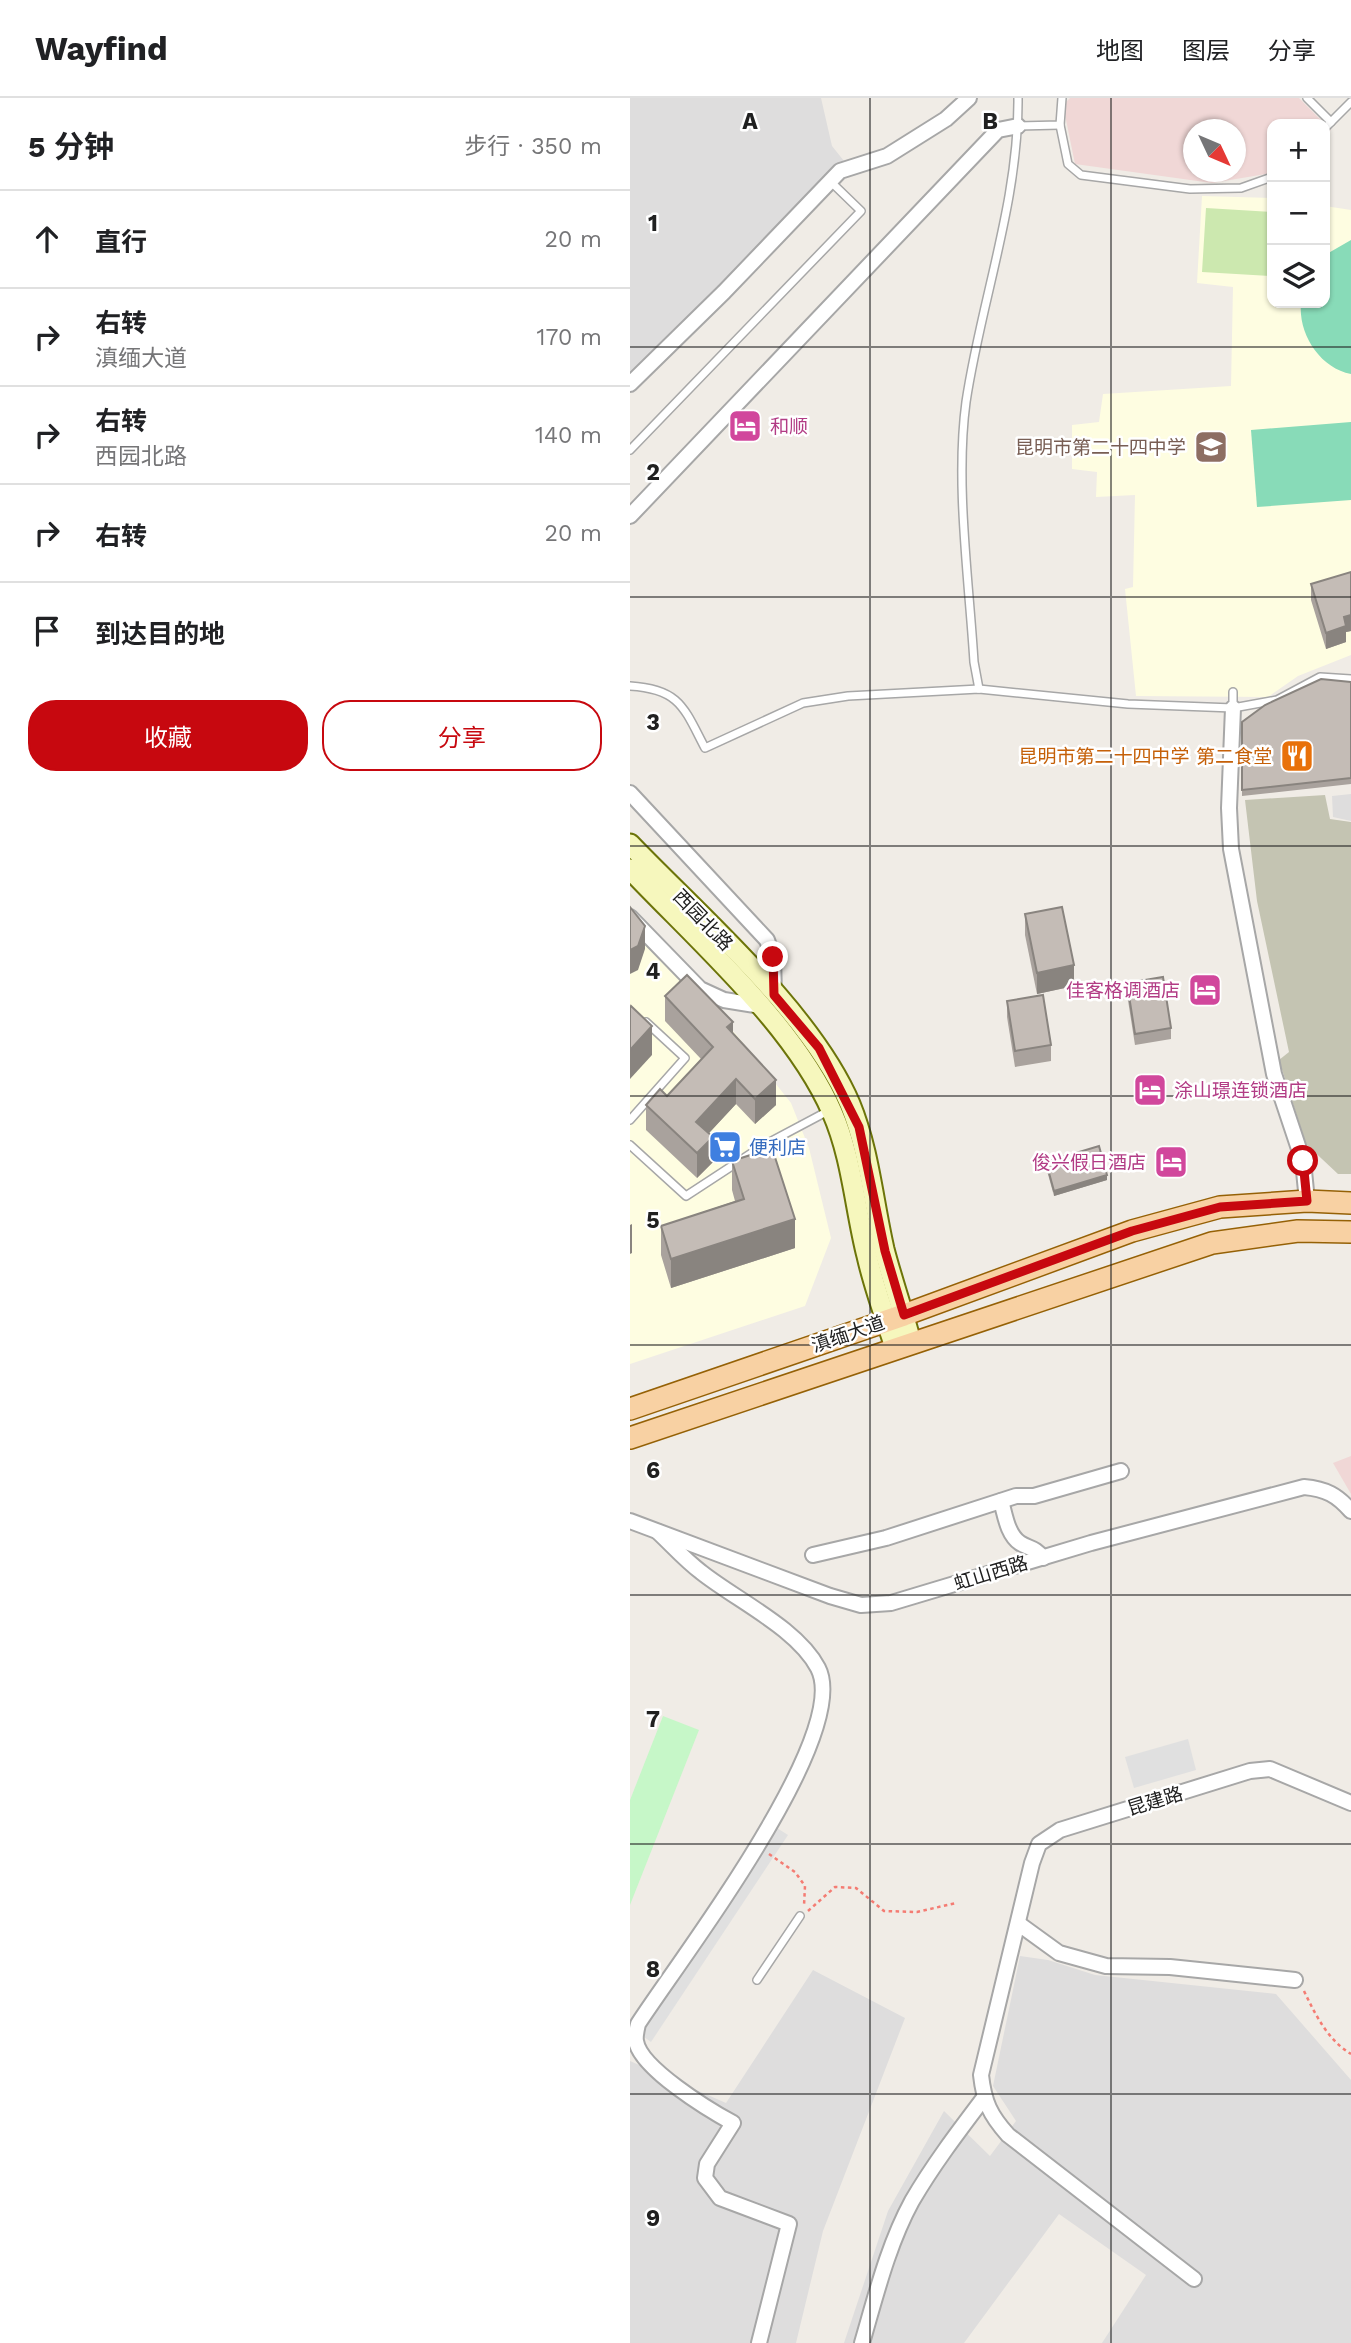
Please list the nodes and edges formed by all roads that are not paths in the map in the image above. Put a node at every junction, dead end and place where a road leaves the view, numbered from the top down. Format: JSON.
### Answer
{"nodes":[{"id":1,"x":970,"y":98,"type":"edge"},
{"id":2,"x":1018,"y":98,"type":"edge"},
{"id":3,"x":1062,"y":98,"type":"edge"},
{"id":4,"x":1307,"y":98,"type":"edge"},
{"id":5,"x":1351,"y":102,"type":"edge"},
{"id":6,"x":1323,"y":119,"type":"edge"},
{"id":7,"x":1330,"y":123,"type":"edge"},
{"id":8,"x":1060,"y":125,"type":"junction"},
{"id":9,"x":1018,"y":126,"type":"junction"},
{"id":10,"x":1267,"y":179,"type":"edge"},
{"id":11,"x":830,"y":181,"type":"junction"},
{"id":12,"x":630,"y":384,"type":"edge"},
{"id":13,"x":630,"y":450,"type":"edge"},
{"id":14,"x":630,"y":516,"type":"edge"},
{"id":15,"x":1351,"y":679,"type":"edge"},
{"id":16,"x":630,"y":686,"type":"edge"},
{"id":17,"x":979,"y":689,"type":"junction"},
{"id":18,"x":1233,"y":692,"type":"dead end"},
{"id":19,"x":1233,"y":708,"type":"junction"},
{"id":20,"x":630,"y":793,"type":"edge"},
{"id":21,"x":630,"y":844,"type":"edge"},
{"id":22,"x":630,"y":869,"type":"edge"},
{"id":23,"x":630,"y":917,"type":"edge"},
{"id":24,"x":721,"y":951,"type":"junction"},
{"id":25,"x":768,"y":1000,"type":"junction"},
{"id":26,"x":639,"y":1016,"type":"edge"},
{"id":27,"x":831,"y":1109,"type":"junction"},
{"id":28,"x":630,"y":1120,"type":"edge"},
{"id":29,"x":630,"y":1145,"type":"edge"},
{"id":30,"x":1307,"y":1201,"type":"junction"},
{"id":31,"x":1351,"y":1203,"type":"edge"},
{"id":32,"x":1351,"y":1232,"type":"edge"},
{"id":33,"x":895,"y":1318,"type":"junction"},
{"id":34,"x":903,"y":1345,"type":"junction"},
{"id":35,"x":630,"y":1409,"type":"edge"},
{"id":36,"x":630,"y":1438,"type":"edge"},
{"id":37,"x":1121,"y":1471,"type":"dead end"},
{"id":38,"x":1001,"y":1501,"type":"junction"},
{"id":39,"x":1351,"y":1511,"type":"edge"},
{"id":40,"x":630,"y":1521,"type":"edge"},
{"id":41,"x":658,"y":1532,"type":"junction"},
{"id":42,"x":813,"y":1555,"type":"dead end"},
{"id":43,"x":1043,"y":1558,"type":"junction"},
{"id":44,"x":1351,"y":1803,"type":"edge"},
{"id":45,"x":800,"y":1916,"type":"road end"},
{"id":46,"x":1019,"y":1924,"type":"junction"},
{"id":47,"x":757,"y":1980,"type":"dead end"},
{"id":48,"x":1295,"y":1980,"type":"road end"},
{"id":49,"x":983,"y":2099,"type":"junction"},
{"id":50,"x":1194,"y":2279,"type":"dead end"},
{"id":51,"x":759,"y":2343,"type":"edge"},
{"id":52,"x":862,"y":2343,"type":"edge"}],
"edges":[{"from":1,"to":11,"type":"street"},
{"from":2,"to":9,"type":"lane"},
{"from":3,"to":8,"type":"lane"},
{"from":4,"to":6,"type":"lane"},
{"from":5,"to":7,"type":"lane"},
{"from":8,"to":9,"type":"lane"},
{"from":8,"to":10,"type":"lane"},
{"from":9,"to":14,"type":"street"},
{"from":9,"to":17,"type":"lane"},
{"from":11,"to":12,"type":"street"},
{"from":11,"to":13,"type":"lane"},
{"from":15,"to":19,"type":"lane"},
{"from":16,"to":17,"type":"lane"},
{"from":17,"to":19,"type":"lane"},
{"from":18,"to":19,"type":"lane"},
{"from":19,"to":30,"type":"street"},
{"from":20,"to":25,"type":"street"},
{"from":21,"to":24,"type":"main road","name":"西园北路"},
{"from":22,"to":24,"type":"main road","name":"西园北路"},
{"from":23,"to":25,"type":"street"},
{"from":24,"to":25,"type":"main road","name":"西园北路"},
{"from":25,"to":27,"type":"main road","name":"西园北路"},
{"from":25,"to":33,"type":"main road","name":"西园北路"},
{"from":26,"to":28,"type":"lane"},
{"from":27,"to":29,"type":"lane"},
{"from":27,"to":33,"type":"main road","name":"西园北路"},
{"from":30,"to":31,"type":"main road","name":"滇缅大道"},
{"from":30,"to":33,"type":"main road","name":"滇缅大道"},
{"from":32,"to":34,"type":"main road","name":"滇缅大道"},
{"from":33,"to":34,"type":"main road","name":"西园北路"},
{"from":33,"to":35,"type":"main road","name":"滇缅大道"},
{"from":34,"to":36,"type":"main road","name":"滇缅大道"},
{"from":37,"to":38,"type":"street"},
{"from":38,"to":42,"type":"street"},
{"from":38,"to":43,"type":"street"},
{"from":39,"to":43,"type":"street","name":"虹山西路"},
{"from":40,"to":41,"type":"street","name":"虹山西路"},
{"from":41,"to":43,"type":"street","name":"虹山西路"},
{"from":41,"to":51,"type":"street"},
{"from":44,"to":46,"type":"street","name":"昆建路"},
{"from":45,"to":47,"type":"lane"},
{"from":46,"to":48,"type":"street"},
{"from":46,"to":49,"type":"street","name":"昆建路"},
{"from":49,"to":50,"type":"street"},
{"from":49,"to":52,"type":"street"}]}
